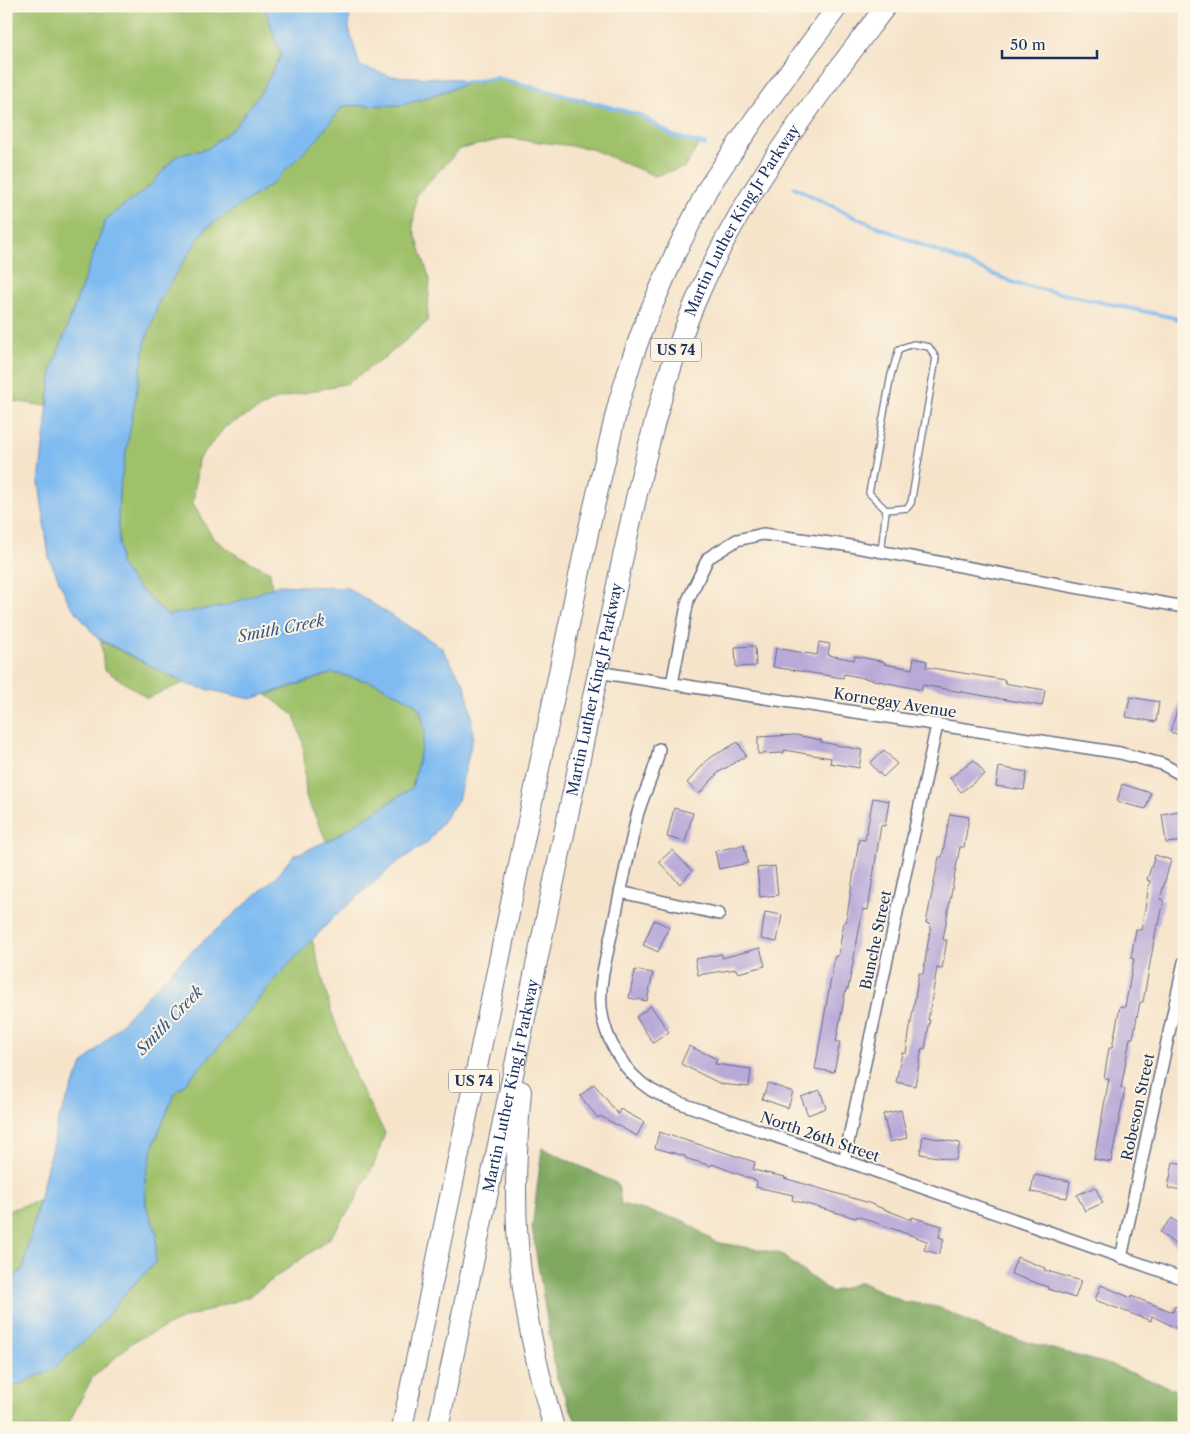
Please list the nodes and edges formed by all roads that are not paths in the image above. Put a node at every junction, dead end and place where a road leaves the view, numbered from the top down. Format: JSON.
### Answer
{"nodes":[{"id":1,"x":838,"y":6,"type":"edge"},
{"id":2,"x":886,"y":6,"type":"edge"},
{"id":3,"x":886,"y":510,"type":"junction"},
{"id":4,"x":881,"y":552,"type":"junction"},
{"id":5,"x":1184,"y":607,"type":"edge"},
{"id":6,"x":598,"y":672,"type":"junction"},
{"id":7,"x":672,"y":684,"type":"junction"},
{"id":8,"x":937,"y":725,"type":"junction"},
{"id":9,"x":658,"y":749,"type":"dead end"},
{"id":10,"x":1184,"y":776,"type":"edge"},
{"id":11,"x":620,"y":892,"type":"junction"},
{"id":12,"x":719,"y":914,"type":"dead end"},
{"id":13,"x":1184,"y":962,"type":"edge"},
{"id":14,"x":528,"y":1012,"type":"junction"},
{"id":15,"x":844,"y":1161,"type":"junction"},
{"id":16,"x":1121,"y":1258,"type":"junction"},
{"id":17,"x":1184,"y":1279,"type":"edge"},
{"id":18,"x":402,"y":1428,"type":"edge"},
{"id":19,"x":438,"y":1428,"type":"edge"},
{"id":20,"x":554,"y":1428,"type":"edge"}],
"edges":[{"from":1,"to":18,"type":"highway","number":"US 74"},
{"from":2,"to":6,"type":"highway","name":"Martin Luther King Jr Parkway","number":"US 74"},
{"from":3,"to":3,"type":"lane"},
{"from":3,"to":4,"type":"lane"},
{"from":4,"to":5,"type":"street"},
{"from":4,"to":7,"type":"street"},
{"from":6,"to":7,"type":"street","name":"Kornegay Avenue"},
{"from":6,"to":14,"type":"highway","name":"Martin Luther King Jr Parkway","number":"US 74"},
{"from":7,"to":8,"type":"street","name":"Kornegay Avenue"},
{"from":8,"to":10,"type":"street","name":"Kornegay Avenue"},
{"from":8,"to":15,"type":"street","name":"Bunche Street"},
{"from":9,"to":11,"type":"street"},
{"from":11,"to":12,"type":"street"},
{"from":11,"to":15,"type":"street","name":"North 26th Street"},
{"from":13,"to":16,"type":"street","name":"Robeson Street"},
{"from":14,"to":19,"type":"highway","name":"Martin Luther King Jr Parkway","number":"US 74"},
{"from":14,"to":20,"type":"highway"},
{"from":15,"to":16,"type":"street","name":"North 26th Street"},
{"from":16,"to":17,"type":"street","name":"North 26th Street"}]}
